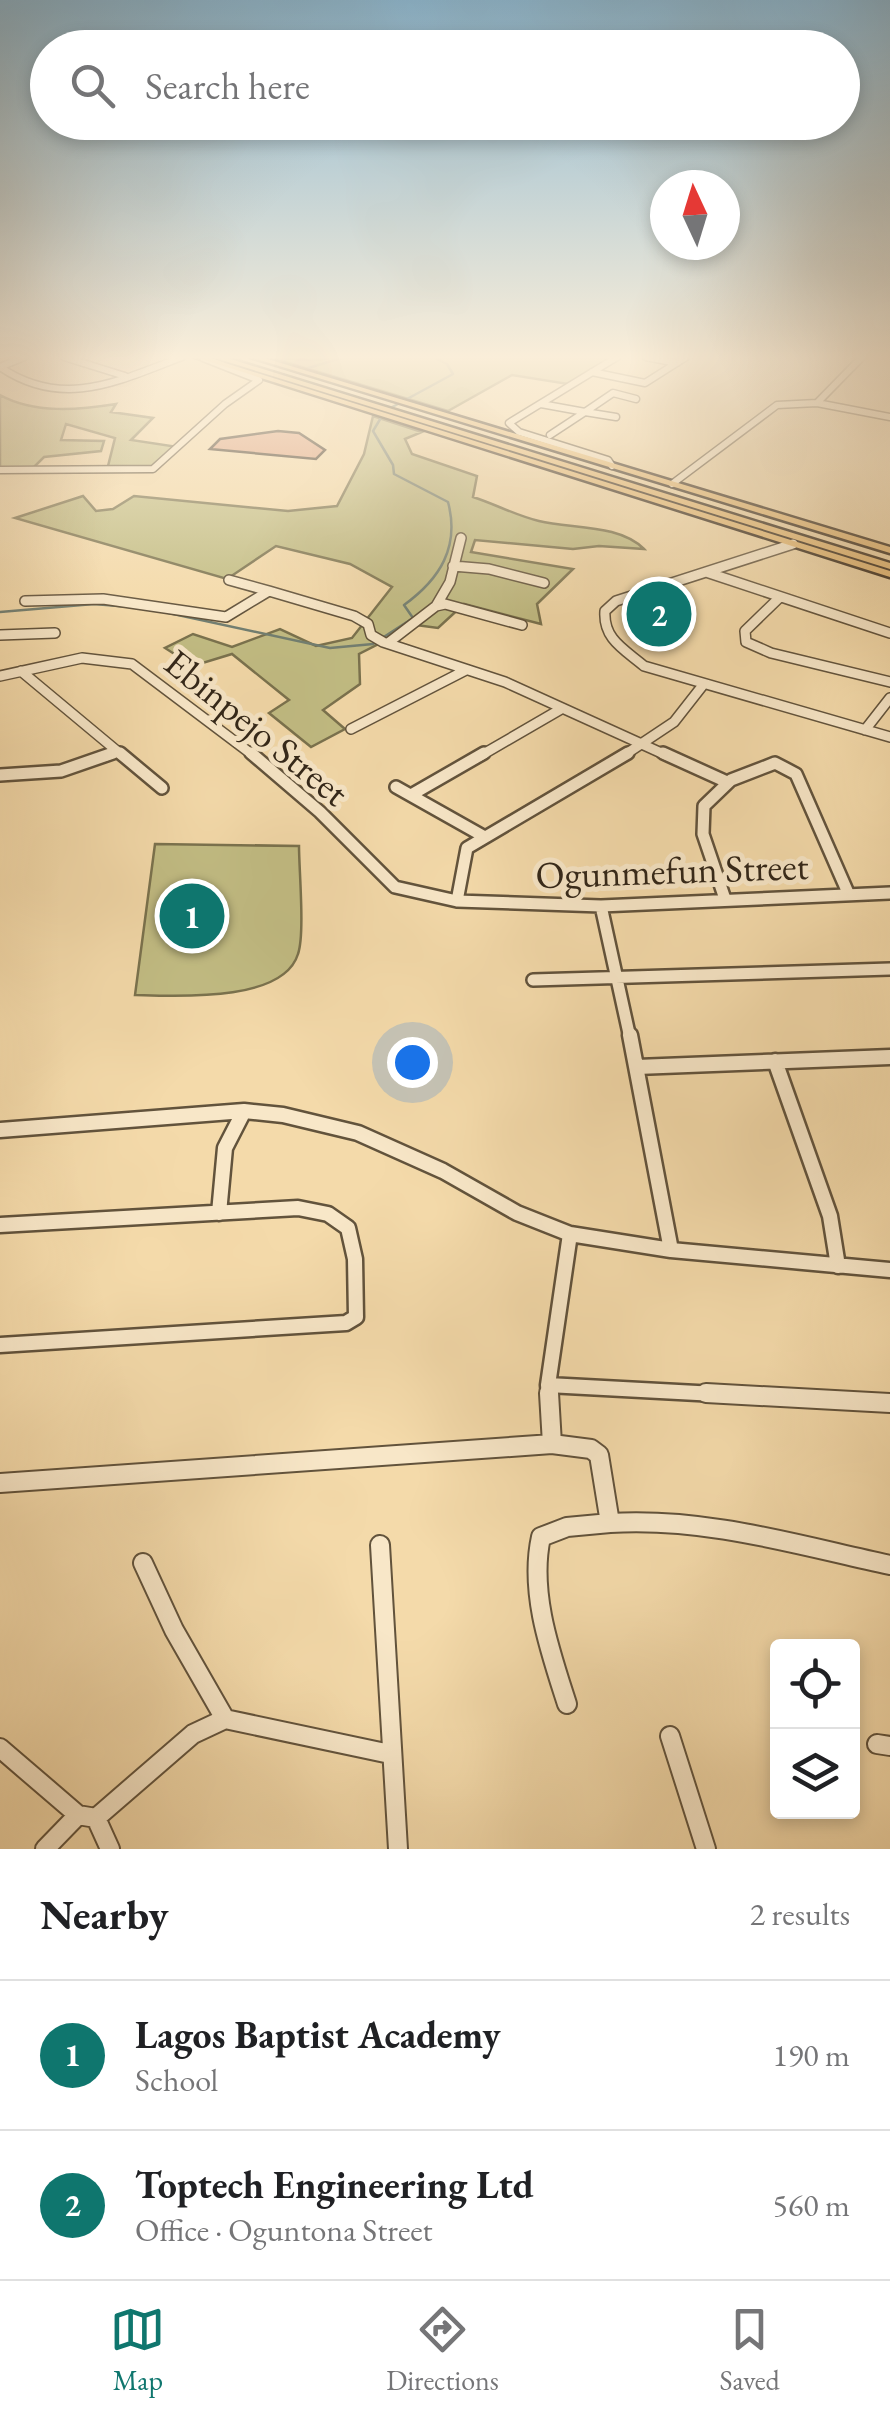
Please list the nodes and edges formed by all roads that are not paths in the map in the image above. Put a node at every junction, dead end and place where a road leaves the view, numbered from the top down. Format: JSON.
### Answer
{"nodes":[{"id":1,"x":181,"y":443,"type":"edge"},
{"id":2,"x":503,"y":443,"type":"edge"},
{"id":3,"x":505,"y":443,"type":"edge"},
{"id":4,"x":508,"y":443,"type":"edge"},
{"id":5,"x":516,"y":443,"type":"edge"},
{"id":6,"x":557,"y":443,"type":"edge"},
{"id":7,"x":724,"y":443,"type":"edge"},
{"id":8,"x":612,"y":466,"type":"junction"},
{"id":9,"x":0,"y":470,"type":"edge"},
{"id":10,"x":672,"y":484,"type":"junction"},
{"id":11,"x":460,"y":538,"type":"dead end"},
{"id":12,"x":793,"y":544,"type":"junction"},
{"id":13,"x":890,"y":554,"type":"edge"},
{"id":14,"x":454,"y":566,"type":"junction"},
{"id":15,"x":890,"y":566,"type":"edge"},
{"id":16,"x":706,"y":572,"type":"junction"},
{"id":17,"x":890,"y":574,"type":"edge"},
{"id":18,"x":229,"y":580,"type":"dead end"},
{"id":19,"x":544,"y":583,"type":"dead end"},
{"id":20,"x":268,"y":591,"type":"junction"},
{"id":21,"x":780,"y":598,"type":"junction"},
{"id":22,"x":25,"y":601,"type":"dead end"},
{"id":23,"x":436,"y":606,"type":"junction"},
{"id":24,"x":522,"y":625,"type":"dead end"},
{"id":25,"x":55,"y":633,"type":"dead end"},
{"id":26,"x":890,"y":633,"type":"edge"},
{"id":27,"x":0,"y":635,"type":"edge"},
{"id":28,"x":386,"y":642,"type":"junction"},
{"id":29,"x":466,"y":670,"type":"junction"},
{"id":30,"x":21,"y":672,"type":"junction"},
{"id":31,"x":0,"y":676,"type":"edge"},
{"id":32,"x":890,"y":682,"type":"edge"},
{"id":33,"x":703,"y":685,"type":"junction"},
{"id":34,"x":890,"y":698,"type":"edge"},
{"id":35,"x":561,"y":710,"type":"junction"},
{"id":36,"x":352,"y":729,"type":"dead end"},
{"id":37,"x":864,"y":730,"type":"junction"},
{"id":38,"x":890,"y":737,"type":"edge"},
{"id":39,"x":643,"y":744,"type":"junction"},
{"id":40,"x":116,"y":752,"type":"junction"},
{"id":41,"x":0,"y":775,"type":"edge"},
{"id":42,"x":727,"y":782,"type":"junction"},
{"id":43,"x":396,"y":787,"type":"dead end"},
{"id":44,"x":162,"y":788,"type":"dead end"},
{"id":45,"x":411,"y":795,"type":"junction"},
{"id":46,"x":484,"y":836,"type":"junction"},
{"id":47,"x":890,"y":893,"type":"edge"},
{"id":48,"x":850,"y":894,"type":"junction"},
{"id":49,"x":725,"y":899,"type":"junction"},
{"id":50,"x":457,"y":901,"type":"junction"},
{"id":51,"x":601,"y":906,"type":"junction"},
{"id":52,"x":890,"y":968,"type":"edge"},
{"id":53,"x":617,"y":979,"type":"junction"},
{"id":54,"x":533,"y":980,"type":"dead end"},
{"id":55,"x":890,"y":1057,"type":"edge"},
{"id":56,"x":775,"y":1061,"type":"junction"},
{"id":57,"x":638,"y":1066,"type":"junction"},
{"id":58,"x":244,"y":1110,"type":"junction"},
{"id":59,"x":0,"y":1130,"type":"edge"},
{"id":60,"x":219,"y":1212,"type":"junction"},
{"id":61,"x":0,"y":1225,"type":"edge"},
{"id":62,"x":570,"y":1234,"type":"junction"},
{"id":63,"x":670,"y":1250,"type":"junction"},
{"id":64,"x":838,"y":1266,"type":"junction"},
{"id":65,"x":890,"y":1270,"type":"edge"},
{"id":66,"x":0,"y":1345,"type":"edge"},
{"id":67,"x":548,"y":1385,"type":"junction"},
{"id":68,"x":890,"y":1403,"type":"edge"},
{"id":69,"x":552,"y":1444,"type":"junction"},
{"id":70,"x":0,"y":1483,"type":"edge"},
{"id":71,"x":610,"y":1523,"type":"junction"},
{"id":72,"x":380,"y":1544,"type":"dead end"},
{"id":73,"x":144,"y":1563,"type":"dead end"},
{"id":74,"x":890,"y":1564,"type":"edge"},
{"id":75,"x":567,"y":1704,"type":"dead end"},
{"id":76,"x":225,"y":1719,"type":"junction"},
{"id":77,"x":670,"y":1736,"type":"dead end"},
{"id":78,"x":0,"y":1748,"type":"edge"},
{"id":79,"x":390,"y":1754,"type":"junction"},
{"id":80,"x":87,"y":1816,"type":"junction"},
{"id":81,"x":46,"y":1849,"type":"edge"},
{"id":82,"x":110,"y":1849,"type":"edge"},
{"id":83,"x":398,"y":1849,"type":"edge"},
{"id":84,"x":706,"y":1849,"type":"edge"}],
"edges":[{"from":1,"to":9,"type":"street"},
{"from":2,"to":12,"type":"main road"},
{"from":3,"to":15,"type":"highway"},
{"from":4,"to":13,"type":"highway"},
{"from":5,"to":8,"type":"main road"},
{"from":6,"to":8,"type":"street"},
{"from":7,"to":10,"type":"street"},
{"from":8,"to":10,"type":"main road"},
{"from":10,"to":13,"type":"main road"},
{"from":11,"to":14,"type":"street"},
{"from":12,"to":16,"type":"street"},
{"from":12,"to":17,"type":"main road"},
{"from":14,"to":19,"type":"street"},
{"from":14,"to":23,"type":"street"},
{"from":16,"to":21,"type":"street"},
{"from":16,"to":33,"type":"street"},
{"from":18,"to":20,"type":"street"},
{"from":20,"to":22,"type":"street"},
{"from":20,"to":28,"type":"street"},
{"from":21,"to":26,"type":"street"},
{"from":21,"to":32,"type":"street"},
{"from":23,"to":24,"type":"street"},
{"from":23,"to":28,"type":"street"},
{"from":25,"to":27,"type":"street"},
{"from":28,"to":29,"type":"street"},
{"from":29,"to":35,"type":"street"},
{"from":29,"to":36,"type":"street"},
{"from":30,"to":31,"type":"street","name":"Ebinpejo Street"},
{"from":30,"to":40,"type":"street"},
{"from":30,"to":50,"type":"street","name":"Ebinpejo Street"},
{"from":33,"to":37,"type":"street"},
{"from":33,"to":39,"type":"street"},
{"from":34,"to":37,"type":"street"},
{"from":35,"to":39,"type":"street"},
{"from":35,"to":45,"type":"street"},
{"from":37,"to":38,"type":"street"},
{"from":39,"to":42,"type":"street"},
{"from":39,"to":46,"type":"street"},
{"from":40,"to":41,"type":"street"},
{"from":40,"to":44,"type":"street"},
{"from":42,"to":48,"type":"street"},
{"from":42,"to":49,"type":"street"},
{"from":43,"to":45,"type":"street"},
{"from":45,"to":46,"type":"street"},
{"from":46,"to":50,"type":"street"},
{"from":47,"to":48,"type":"street","name":"Ogunmefun Street"},
{"from":48,"to":49,"type":"street","name":"Ogunmefun Street"},
{"from":49,"to":51,"type":"street","name":"Ogunmefun Street"},
{"from":50,"to":51,"type":"street","name":"Ogunmefun Street"},
{"from":51,"to":53,"type":"street"},
{"from":52,"to":53,"type":"street"},
{"from":53,"to":54,"type":"street"},
{"from":53,"to":57,"type":"street"},
{"from":55,"to":56,"type":"street"},
{"from":56,"to":57,"type":"street"},
{"from":56,"to":64,"type":"street"},
{"from":57,"to":63,"type":"street"},
{"from":58,"to":59,"type":"street"},
{"from":58,"to":60,"type":"street"},
{"from":58,"to":62,"type":"street"},
{"from":60,"to":61,"type":"street"},
{"from":60,"to":66,"type":"street"},
{"from":62,"to":63,"type":"street"},
{"from":62,"to":67,"type":"street"},
{"from":63,"to":64,"type":"street"},
{"from":64,"to":65,"type":"street"},
{"from":67,"to":68,"type":"street"},
{"from":67,"to":69,"type":"street"},
{"from":69,"to":70,"type":"street"},
{"from":69,"to":71,"type":"street"},
{"from":71,"to":74,"type":"street"},
{"from":71,"to":75,"type":"street"},
{"from":72,"to":79,"type":"street"},
{"from":73,"to":76,"type":"street"},
{"from":76,"to":79,"type":"street"},
{"from":76,"to":80,"type":"street"},
{"from":77,"to":84,"type":"street"},
{"from":78,"to":80,"type":"street"},
{"from":79,"to":83,"type":"street"},
{"from":80,"to":81,"type":"street"},
{"from":80,"to":82,"type":"street"}]}
